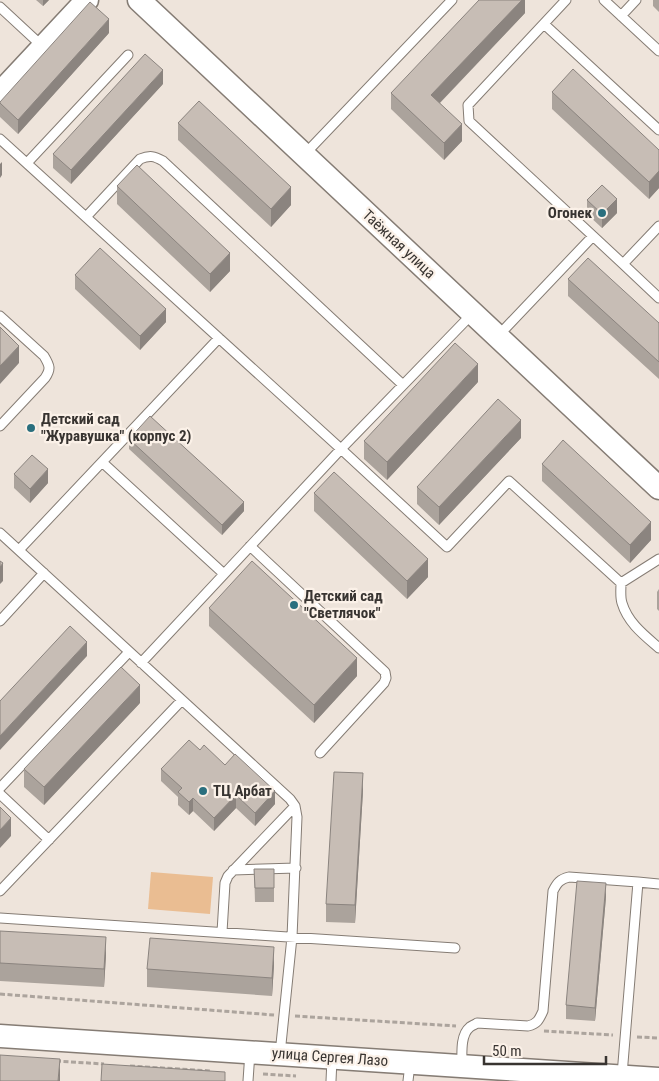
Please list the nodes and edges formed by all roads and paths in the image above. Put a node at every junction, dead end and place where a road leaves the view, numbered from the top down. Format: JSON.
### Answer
{"nodes":[{"id":1,"x":88,"y":0,"type":"edge"},
{"id":2,"x":139,"y":0,"type":"edge"},
{"id":3,"x":452,"y":0,"type":"edge"},
{"id":4,"x":566,"y":0,"type":"edge"},
{"id":5,"x":604,"y":0,"type":"edge"},
{"id":6,"x":636,"y":0,"type":"edge"},
{"id":7,"x":0,"y":7,"type":"edge"},
{"id":8,"x":621,"y":16,"type":"junction"},
{"id":9,"x":544,"y":24,"type":"junction"},
{"id":10,"x":43,"y":47,"type":"junction"},
{"id":11,"x":659,"y":51,"type":"edge"},
{"id":12,"x":128,"y":55,"type":"dead end"},
{"id":13,"x":0,"y":92,"type":"edge"},
{"id":14,"x":659,"y":130,"type":"edge"},
{"id":15,"x":0,"y":139,"type":"edge"},
{"id":16,"x":304,"y":155,"type":"junction"},
{"id":17,"x":27,"y":163,"type":"junction"},
{"id":18,"x":86,"y":216,"type":"junction"},
{"id":19,"x":659,"y":226,"type":"edge"},
{"id":20,"x":593,"y":236,"type":"junction"},
{"id":21,"x":623,"y":264,"type":"junction"},
{"id":22,"x":659,"y":298,"type":"edge"},
{"id":23,"x":472,"y":314,"type":"junction"},
{"id":24,"x":0,"y":316,"type":"edge"},
{"id":25,"x":497,"y":337,"type":"junction"},
{"id":26,"x":219,"y":338,"type":"junction"},
{"id":27,"x":403,"y":385,"type":"junction"},
{"id":28,"x":0,"y":426,"type":"edge"},
{"id":29,"x":341,"y":449,"type":"junction"},
{"id":30,"x":102,"y":462,"type":"junction"},
{"id":31,"x":659,"y":488,"type":"edge"},
{"id":32,"x":0,"y":533,"type":"edge"},
{"id":33,"x":250,"y":546,"type":"junction"},
{"id":34,"x":19,"y":550,"type":"junction"},
{"id":35,"x":659,"y":558,"type":"edge"},
{"id":36,"x":44,"y":573,"type":"junction"},
{"id":37,"x":224,"y":574,"type":"junction"},
{"id":38,"x":620,"y":584,"type":"junction"},
{"id":39,"x":0,"y":621,"type":"edge"},
{"id":40,"x":659,"y":648,"type":"edge"},
{"id":41,"x":129,"y":652,"type":"junction"},
{"id":42,"x":141,"y":662,"type":"junction"},
{"id":43,"x":182,"y":700,"type":"junction"},
{"id":44,"x":320,"y":753,"type":"dead end"},
{"id":45,"x":0,"y":788,"type":"edge"},
{"id":46,"x":0,"y":794,"type":"edge"},
{"id":47,"x":295,"y":806,"type":"junction"},
{"id":48,"x":49,"y":840,"type":"junction"},
{"id":49,"x":296,"y":868,"type":"junction"},
{"id":50,"x":233,"y":870,"type":"junction"},
{"id":51,"x":638,"y":882,"type":"junction"},
{"id":52,"x":659,"y":884,"type":"edge"},
{"id":53,"x":0,"y":891,"type":"edge"},
{"id":54,"x":0,"y":918,"type":"edge"},
{"id":55,"x":222,"y":932,"type":"junction"},
{"id":56,"x":292,"y":937,"type":"junction"},
{"id":57,"x":455,"y":948,"type":"dead end"},
{"id":58,"x":0,"y":994,"type":"edge"},
{"id":59,"x":284,"y":1016,"type":"junction"},
{"id":60,"x":470,"y":1026,"type":"junction"},
{"id":61,"x":538,"y":1030,"type":"dead end"},
{"id":62,"x":0,"y":1036,"type":"edge"},
{"id":63,"x":625,"y":1036,"type":"junction"},
{"id":64,"x":659,"y":1038,"type":"edge"},
{"id":65,"x":280,"y":1054,"type":"junction"},
{"id":66,"x":332,"y":1058,"type":"junction"},
{"id":67,"x":50,"y":1061,"type":"edge"},
{"id":68,"x":109,"y":1065,"type":"edge"},
{"id":69,"x":129,"y":1066,"type":"edge"},
{"id":70,"x":249,"y":1069,"type":"edge"},
{"id":71,"x":475,"y":1069,"type":"junction"},
{"id":72,"x":218,"y":1071,"type":"edge"},
{"id":73,"x":409,"y":1072,"type":"edge"},
{"id":74,"x":622,"y":1076,"type":"junction"},
{"id":75,"x":302,"y":1077,"type":"dead end"},
{"id":76,"x":659,"y":1079,"type":"edge"},
{"id":77,"x":331,"y":1081,"type":"edge"}],
"edges":[{"from":1,"to":10,"type":"street"},
{"from":2,"to":16,"type":"street","name":"Таёжная улица"},
{"from":3,"to":16,"type":"lane"},
{"from":4,"to":9,"type":"lane"},
{"from":5,"to":8,"type":"lane"},
{"from":6,"to":8,"type":"lane"},
{"from":7,"to":10,"type":"lane"},
{"from":8,"to":11,"type":"lane"},
{"from":9,"to":14,"type":"lane"},
{"from":9,"to":20,"type":"lane"},
{"from":10,"to":13,"type":"street"},
{"from":12,"to":17,"type":"lane"},
{"from":15,"to":17,"type":"lane"},
{"from":16,"to":23,"type":"street","name":"Таёжная улица"},
{"from":17,"to":18,"type":"lane"},
{"from":18,"to":26,"type":"lane"},
{"from":18,"to":27,"type":"lane"},
{"from":19,"to":21,"type":"lane"},
{"from":20,"to":21,"type":"lane"},
{"from":20,"to":25,"type":"lane"},
{"from":21,"to":22,"type":"lane"},
{"from":23,"to":25,"type":"street","name":"Таёжная улица"},
{"from":23,"to":27,"type":"lane"},
{"from":24,"to":28,"type":"lane"},
{"from":25,"to":31,"type":"street","name":"Таёжная улица"},
{"from":26,"to":29,"type":"lane"},
{"from":26,"to":30,"type":"lane"},
{"from":27,"to":29,"type":"lane"},
{"from":29,"to":33,"type":"lane"},
{"from":29,"to":38,"type":"lane"},
{"from":30,"to":34,"type":"lane"},
{"from":30,"to":37,"type":"lane"},
{"from":32,"to":34,"type":"lane"},
{"from":33,"to":37,"type":"lane"},
{"from":33,"to":44,"type":"lane"},
{"from":34,"to":36,"type":"lane"},
{"from":35,"to":38,"type":"lane"},
{"from":36,"to":39,"type":"lane"},
{"from":36,"to":41,"type":"lane"},
{"from":37,"to":42,"type":"lane"},
{"from":38,"to":40,"type":"lane"},
{"from":41,"to":42,"type":"lane"},
{"from":41,"to":45,"type":"lane"},
{"from":42,"to":43,"type":"lane"},
{"from":43,"to":47,"type":"lane"},
{"from":43,"to":48,"type":"lane"},
{"from":46,"to":48,"type":"lane"},
{"from":47,"to":49,"type":"lane"},
{"from":47,"to":50,"type":"lane"},
{"from":48,"to":53,"type":"lane"},
{"from":49,"to":50,"type":"lane"},
{"from":49,"to":56,"type":"lane"},
{"from":50,"to":55,"type":"lane"},
{"from":51,"to":52,"type":"lane"},
{"from":51,"to":60,"type":"lane"},
{"from":51,"to":63,"type":"lane"},
{"from":54,"to":55,"type":"lane"},
{"from":55,"to":56,"type":"lane"},
{"from":56,"to":57,"type":"lane"},
{"from":56,"to":59,"type":"lane"},
{"from":58,"to":59,"type":"path"},
{"from":59,"to":60,"type":"path"},
{"from":59,"to":65,"type":"lane"},
{"from":60,"to":71,"type":"lane"},
{"from":61,"to":63,"type":"path"},
{"from":62,"to":70,"type":"street","name":"улица Сергея Лазо"},
{"from":63,"to":64,"type":"path"},
{"from":63,"to":74,"type":"lane"},
{"from":65,"to":66,"type":"street","name":"улица Сергея Лазо"},
{"from":65,"to":70,"type":"street","name":"улица Сергея Лазо"},
{"from":66,"to":73,"type":"street","name":"улица Сергея Лазо"},
{"from":66,"to":77,"type":"lane"},
{"from":67,"to":68,"type":"path"},
{"from":69,"to":72,"type":"path"},
{"from":70,"to":75,"type":"path"},
{"from":71,"to":73,"type":"street","name":"улица Сергея Лазо"},
{"from":71,"to":74,"type":"street","name":"улица Сергея Лазо"},
{"from":74,"to":76,"type":"street","name":"улица Сергея Лазо"}]}
